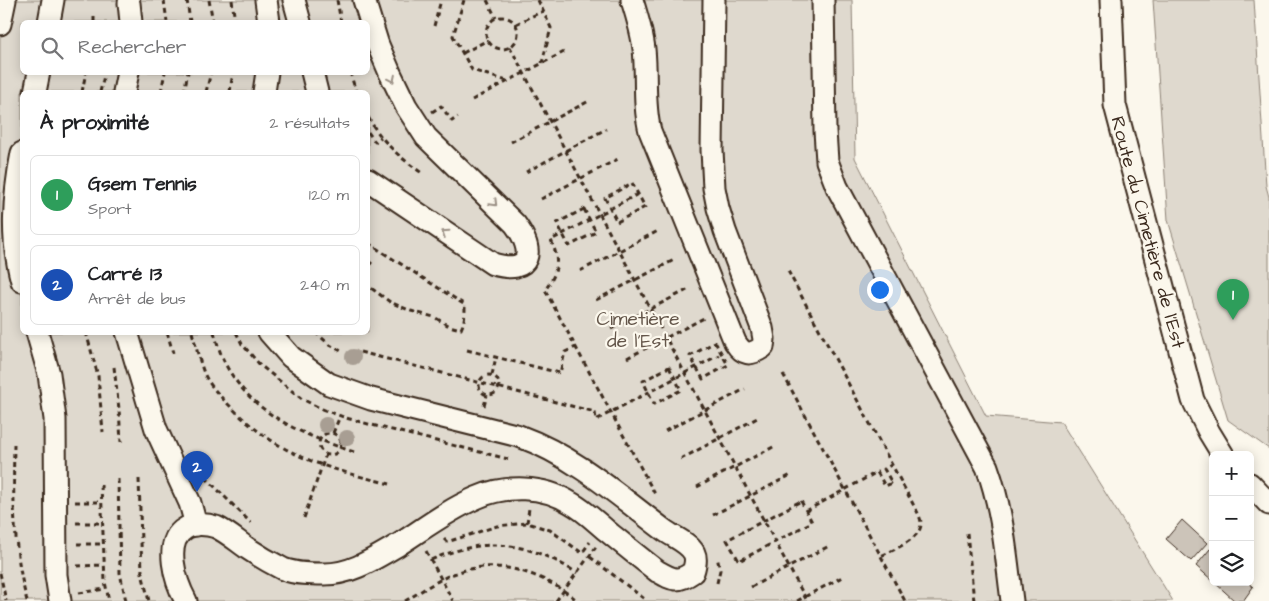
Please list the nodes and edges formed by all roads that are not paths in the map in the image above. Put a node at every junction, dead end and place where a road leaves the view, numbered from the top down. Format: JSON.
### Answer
{"nodes":[{"id":1,"x":5,"y":0,"type":"edge"},
{"id":2,"x":53,"y":0,"type":"edge"},
{"id":3,"x":266,"y":0,"type":"edge"},
{"id":4,"x":294,"y":0,"type":"edge"},
{"id":5,"x":364,"y":0,"type":"edge"},
{"id":6,"x":632,"y":0,"type":"edge"},
{"id":7,"x":714,"y":0,"type":"edge"},
{"id":8,"x":824,"y":0,"type":"edge"},
{"id":9,"x":1112,"y":0,"type":"edge"},
{"id":10,"x":48,"y":20,"type":"edge"},
{"id":11,"x":269,"y":20,"type":"edge"},
{"id":12,"x":299,"y":20,"type":"edge"},
{"id":13,"x":0,"y":24,"type":"edge"},
{"id":14,"x":38,"y":75,"type":"edge"},
{"id":15,"x":127,"y":75,"type":"edge"},
{"id":16,"x":267,"y":75,"type":"edge"},
{"id":17,"x":313,"y":75,"type":"edge"},
{"id":18,"x":35,"y":90,"type":"edge"},
{"id":19,"x":124,"y":90,"type":"edge"},
{"id":20,"x":264,"y":90,"type":"edge"},
{"id":21,"x":316,"y":90,"type":"edge"},
{"id":22,"x":20,"y":166,"type":"edge"},
{"id":23,"x":370,"y":181,"type":"edge"},
{"id":24,"x":20,"y":270,"type":"edge"},
{"id":25,"x":38,"y":335,"type":"edge"},
{"id":26,"x":128,"y":335,"type":"edge"},
{"id":27,"x":272,"y":335,"type":"edge"},
{"id":28,"x":1221,"y":451,"type":"edge"},
{"id":29,"x":1254,"y":488,"type":"edge"},
{"id":30,"x":1269,"y":504,"type":"edge"},
{"id":31,"x":196,"y":525,"type":"junction"},
{"id":32,"x":70,"y":597,"type":"edge"},
{"id":33,"x":186,"y":601,"type":"edge"},
{"id":34,"x":1012,"y":601,"type":"edge"}],
"edges":[{"from":1,"to":13,"type":"street"},
{"from":2,"to":10,"type":"street"},
{"from":3,"to":11,"type":"street"},
{"from":4,"to":12,"type":"street"},
{"from":5,"to":23,"type":"street","one_way":true},
{"from":6,"to":7,"type":"street"},
{"from":8,"to":34,"type":"street"},
{"from":9,"to":28,"type":"street","name":"Route du Cimetière de l'Est"},
{"from":14,"to":18,"type":"street"},
{"from":15,"to":19,"type":"street"},
{"from":16,"to":20,"type":"street"},
{"from":17,"to":21,"type":"street"},
{"from":22,"to":24,"type":"street"},
{"from":25,"to":32,"type":"street"},
{"from":26,"to":31,"type":"street"},
{"from":27,"to":31,"type":"street"},
{"from":29,"to":30,"type":"street"},
{"from":31,"to":33,"type":"street"}]}
